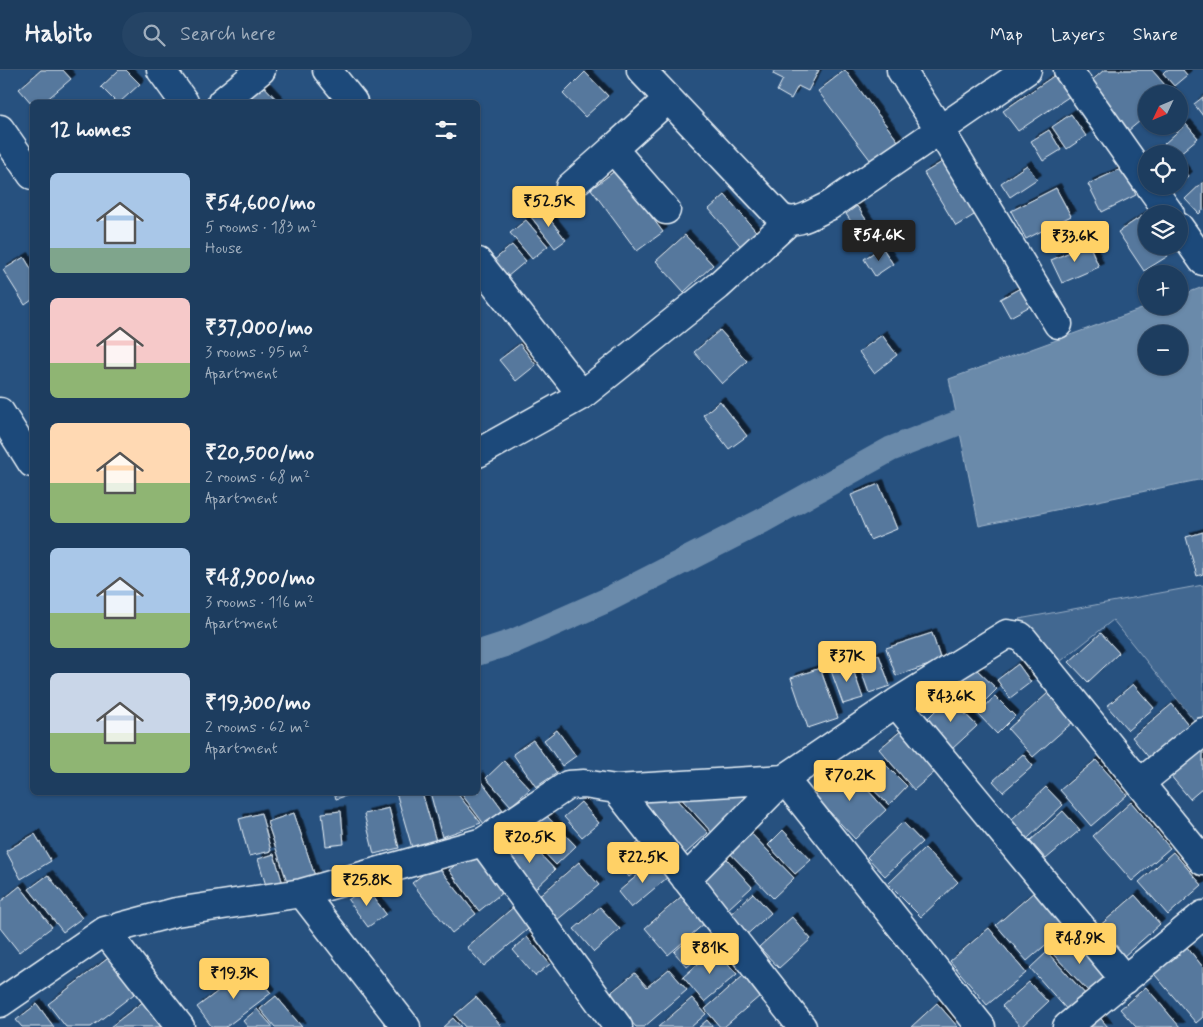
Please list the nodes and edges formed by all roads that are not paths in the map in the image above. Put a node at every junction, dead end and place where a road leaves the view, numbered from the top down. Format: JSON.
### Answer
{"nodes":[{"id":1,"x":161,"y":70,"type":"edge"},
{"id":2,"x":261,"y":70,"type":"edge"},
{"id":3,"x":327,"y":70,"type":"edge"},
{"id":4,"x":640,"y":70,"type":"edge"},
{"id":5,"x":901,"y":70,"type":"edge"},
{"id":6,"x":1026,"y":70,"type":"edge"},
{"id":7,"x":1068,"y":70,"type":"edge"},
{"id":8,"x":183,"y":100,"type":"edge"},
{"id":9,"x":224,"y":100,"type":"edge"},
{"id":10,"x":351,"y":100,"type":"edge"},
{"id":11,"x":667,"y":100,"type":"junction"},
{"id":12,"x":0,"y":129,"type":"edge"},
{"id":13,"x":940,"y":130,"type":"junction"},
{"id":14,"x":613,"y":149,"type":"junction"},
{"id":15,"x":1138,"y":170,"type":"edge"},
{"id":16,"x":30,"y":172,"type":"edge"},
{"id":17,"x":570,"y":187,"type":"dead end"},
{"id":18,"x":666,"y":210,"type":"dead end"},
{"id":19,"x":788,"y":222,"type":"junction"},
{"id":20,"x":1188,"y":240,"type":"edge"},
{"id":21,"x":1203,"y":261,"type":"edge"},
{"id":22,"x":480,"y":265,"type":"edge"},
{"id":23,"x":1058,"y":324,"type":"dead end"},
{"id":24,"x":582,"y":395,"type":"junction"},
{"id":25,"x":0,"y":412,"type":"edge"},
{"id":26,"x":480,"y":453,"type":"edge"},
{"id":27,"x":30,"y":460,"type":"edge"},
{"id":28,"x":896,"y":702,"type":"junction"},
{"id":29,"x":1203,"y":732,"type":"edge"},
{"id":30,"x":784,"y":779,"type":"junction"},
{"id":31,"x":1140,"y":783,"type":"junction"},
{"id":32,"x":616,"y":789,"type":"junction"},
{"id":33,"x":483,"y":842,"type":"junction"},
{"id":34,"x":1203,"y":860,"type":"edge"},
{"id":35,"x":686,"y":879,"type":"junction"},
{"id":36,"x":302,"y":893,"type":"junction"},
{"id":37,"x":1203,"y":915,"type":"edge"},
{"id":38,"x":105,"y":931,"type":"junction"},
{"id":39,"x":1125,"y":980,"type":"junction"},
{"id":40,"x":0,"y":1003,"type":"edge"},
{"id":41,"x":180,"y":1027,"type":"edge"},
{"id":42,"x":406,"y":1027,"type":"edge"},
{"id":43,"x":618,"y":1027,"type":"edge"},
{"id":44,"x":802,"y":1027,"type":"edge"},
{"id":45,"x":981,"y":1027,"type":"edge"},
{"id":46,"x":1066,"y":1027,"type":"edge"}],
"edges":[{"from":1,"to":8,"type":"street"},
{"from":2,"to":9,"type":"street"},
{"from":3,"to":10,"type":"street"},
{"from":4,"to":11,"type":"street"},
{"from":5,"to":13,"type":"street"},
{"from":6,"to":13,"type":"street"},
{"from":7,"to":15,"type":"street"},
{"from":11,"to":14,"type":"street"},
{"from":11,"to":19,"type":"street"},
{"from":12,"to":16,"type":"street"},
{"from":13,"to":19,"type":"street"},
{"from":13,"to":23,"type":"street"},
{"from":14,"to":17,"type":"street"},
{"from":14,"to":18,"type":"street"},
{"from":19,"to":24,"type":"street"},
{"from":20,"to":21,"type":"street"},
{"from":22,"to":24,"type":"street"},
{"from":24,"to":26,"type":"street"},
{"from":25,"to":27,"type":"street"},
{"from":28,"to":30,"type":"street"},
{"from":28,"to":31,"type":"street"},
{"from":28,"to":39,"type":"street"},
{"from":29,"to":31,"type":"street"},
{"from":30,"to":32,"type":"street"},
{"from":30,"to":35,"type":"street"},
{"from":30,"to":45,"type":"street"},
{"from":31,"to":34,"type":"street"},
{"from":32,"to":33,"type":"street"},
{"from":32,"to":35,"type":"street"},
{"from":33,"to":36,"type":"street"},
{"from":33,"to":43,"type":"street"},
{"from":35,"to":44,"type":"street"},
{"from":36,"to":38,"type":"street"},
{"from":36,"to":42,"type":"street"},
{"from":37,"to":39,"type":"street"},
{"from":38,"to":40,"type":"street"},
{"from":38,"to":41,"type":"street"},
{"from":39,"to":46,"type":"street"}]}
